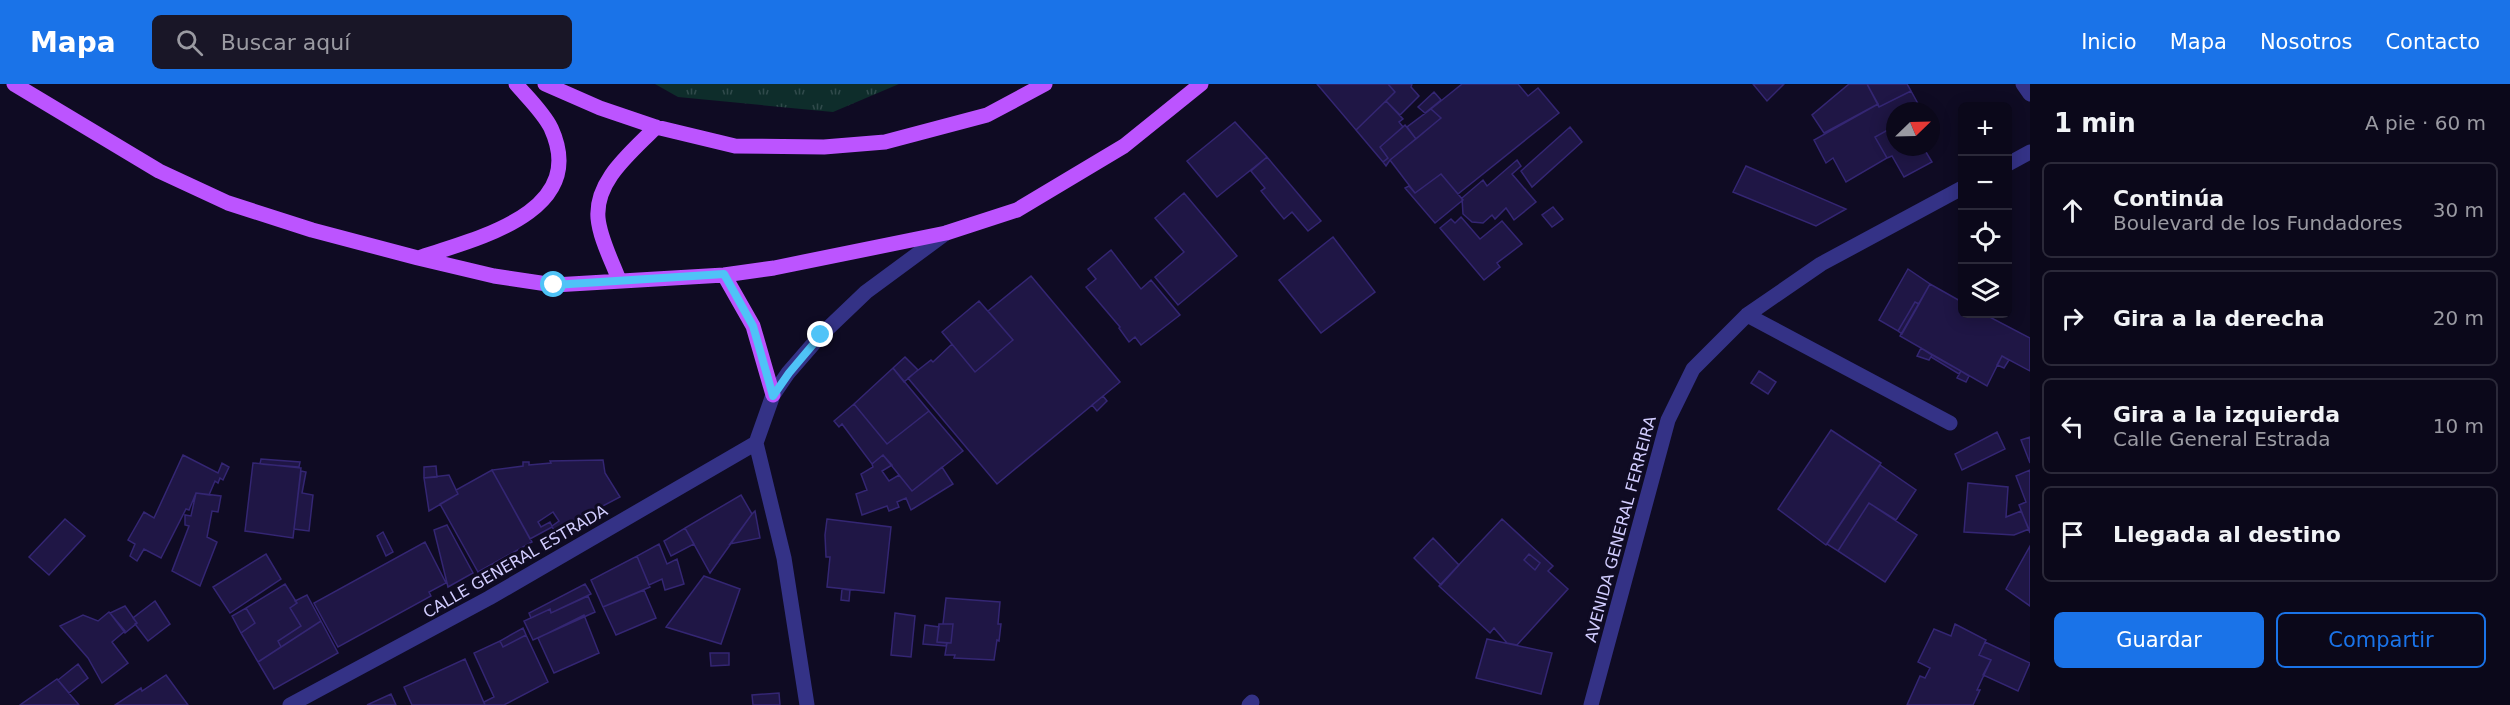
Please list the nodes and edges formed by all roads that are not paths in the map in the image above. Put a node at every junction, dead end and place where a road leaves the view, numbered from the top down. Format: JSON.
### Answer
{"nodes":[{"id":1,"x":14,"y":84,"type":"edge"},
{"id":2,"x":516,"y":84,"type":"edge"},
{"id":3,"x":545,"y":84,"type":"edge"},
{"id":4,"x":1045,"y":84,"type":"edge"},
{"id":5,"x":1201,"y":84,"type":"edge"},
{"id":6,"x":2023,"y":84,"type":"edge"},
{"id":7,"x":0,"y":87,"type":"edge"},
{"id":8,"x":2030,"y":94,"type":"edge"},
{"id":9,"x":33,"y":95,"type":"junction"},
{"id":10,"x":656,"y":127,"type":"junction"},
{"id":11,"x":2030,"y":152,"type":"edge"},
{"id":12,"x":2012,"y":161,"type":"edge"},
{"id":13,"x":1958,"y":190,"type":"edge"},
{"id":14,"x":946,"y":233,"type":"junction"},
{"id":15,"x":418,"y":258,"type":"junction"},
{"id":16,"x":724,"y":274,"type":"junction"},
{"id":17,"x":619,"y":280,"type":"junction"},
{"id":18,"x":1747,"y":315,"type":"junction"},
{"id":19,"x":773,"y":396,"type":"junction"},
{"id":20,"x":1950,"y":423,"type":"dead end"},
{"id":21,"x":756,"y":443,"type":"junction"},
{"id":22,"x":290,"y":705,"type":"edge"},
{"id":23,"x":807,"y":705,"type":"edge"},
{"id":24,"x":1591,"y":705,"type":"edge"}],
"edges":[{"from":1,"to":9,"type":"main road"},
{"from":2,"to":15,"type":"main road"},
{"from":3,"to":10,"type":"main road"},
{"from":4,"to":10,"type":"main road"},
{"from":5,"to":14,"type":"main road"},
{"from":6,"to":8,"type":"street"},
{"from":7,"to":9,"type":"main road"},
{"from":9,"to":15,"type":"main road"},
{"from":10,"to":17,"type":"main road"},
{"from":11,"to":12,"type":"street"},
{"from":13,"to":18,"type":"street","name":"AVENIDA GENERAL FERREIRA"},
{"from":14,"to":16,"type":"main road"},
{"from":14,"to":19,"type":"street"},
{"from":15,"to":17,"type":"main road"},
{"from":16,"to":17,"type":"main road"},
{"from":16,"to":19,"type":"main road"},
{"from":18,"to":20,"type":"street"},
{"from":18,"to":24,"type":"street","name":"AVENIDA GENERAL FERREIRA"},
{"from":19,"to":21,"type":"street"},
{"from":21,"to":22,"type":"street","name":"CALLE GENERAL ESTRADA"},
{"from":21,"to":23,"type":"street"}]}
